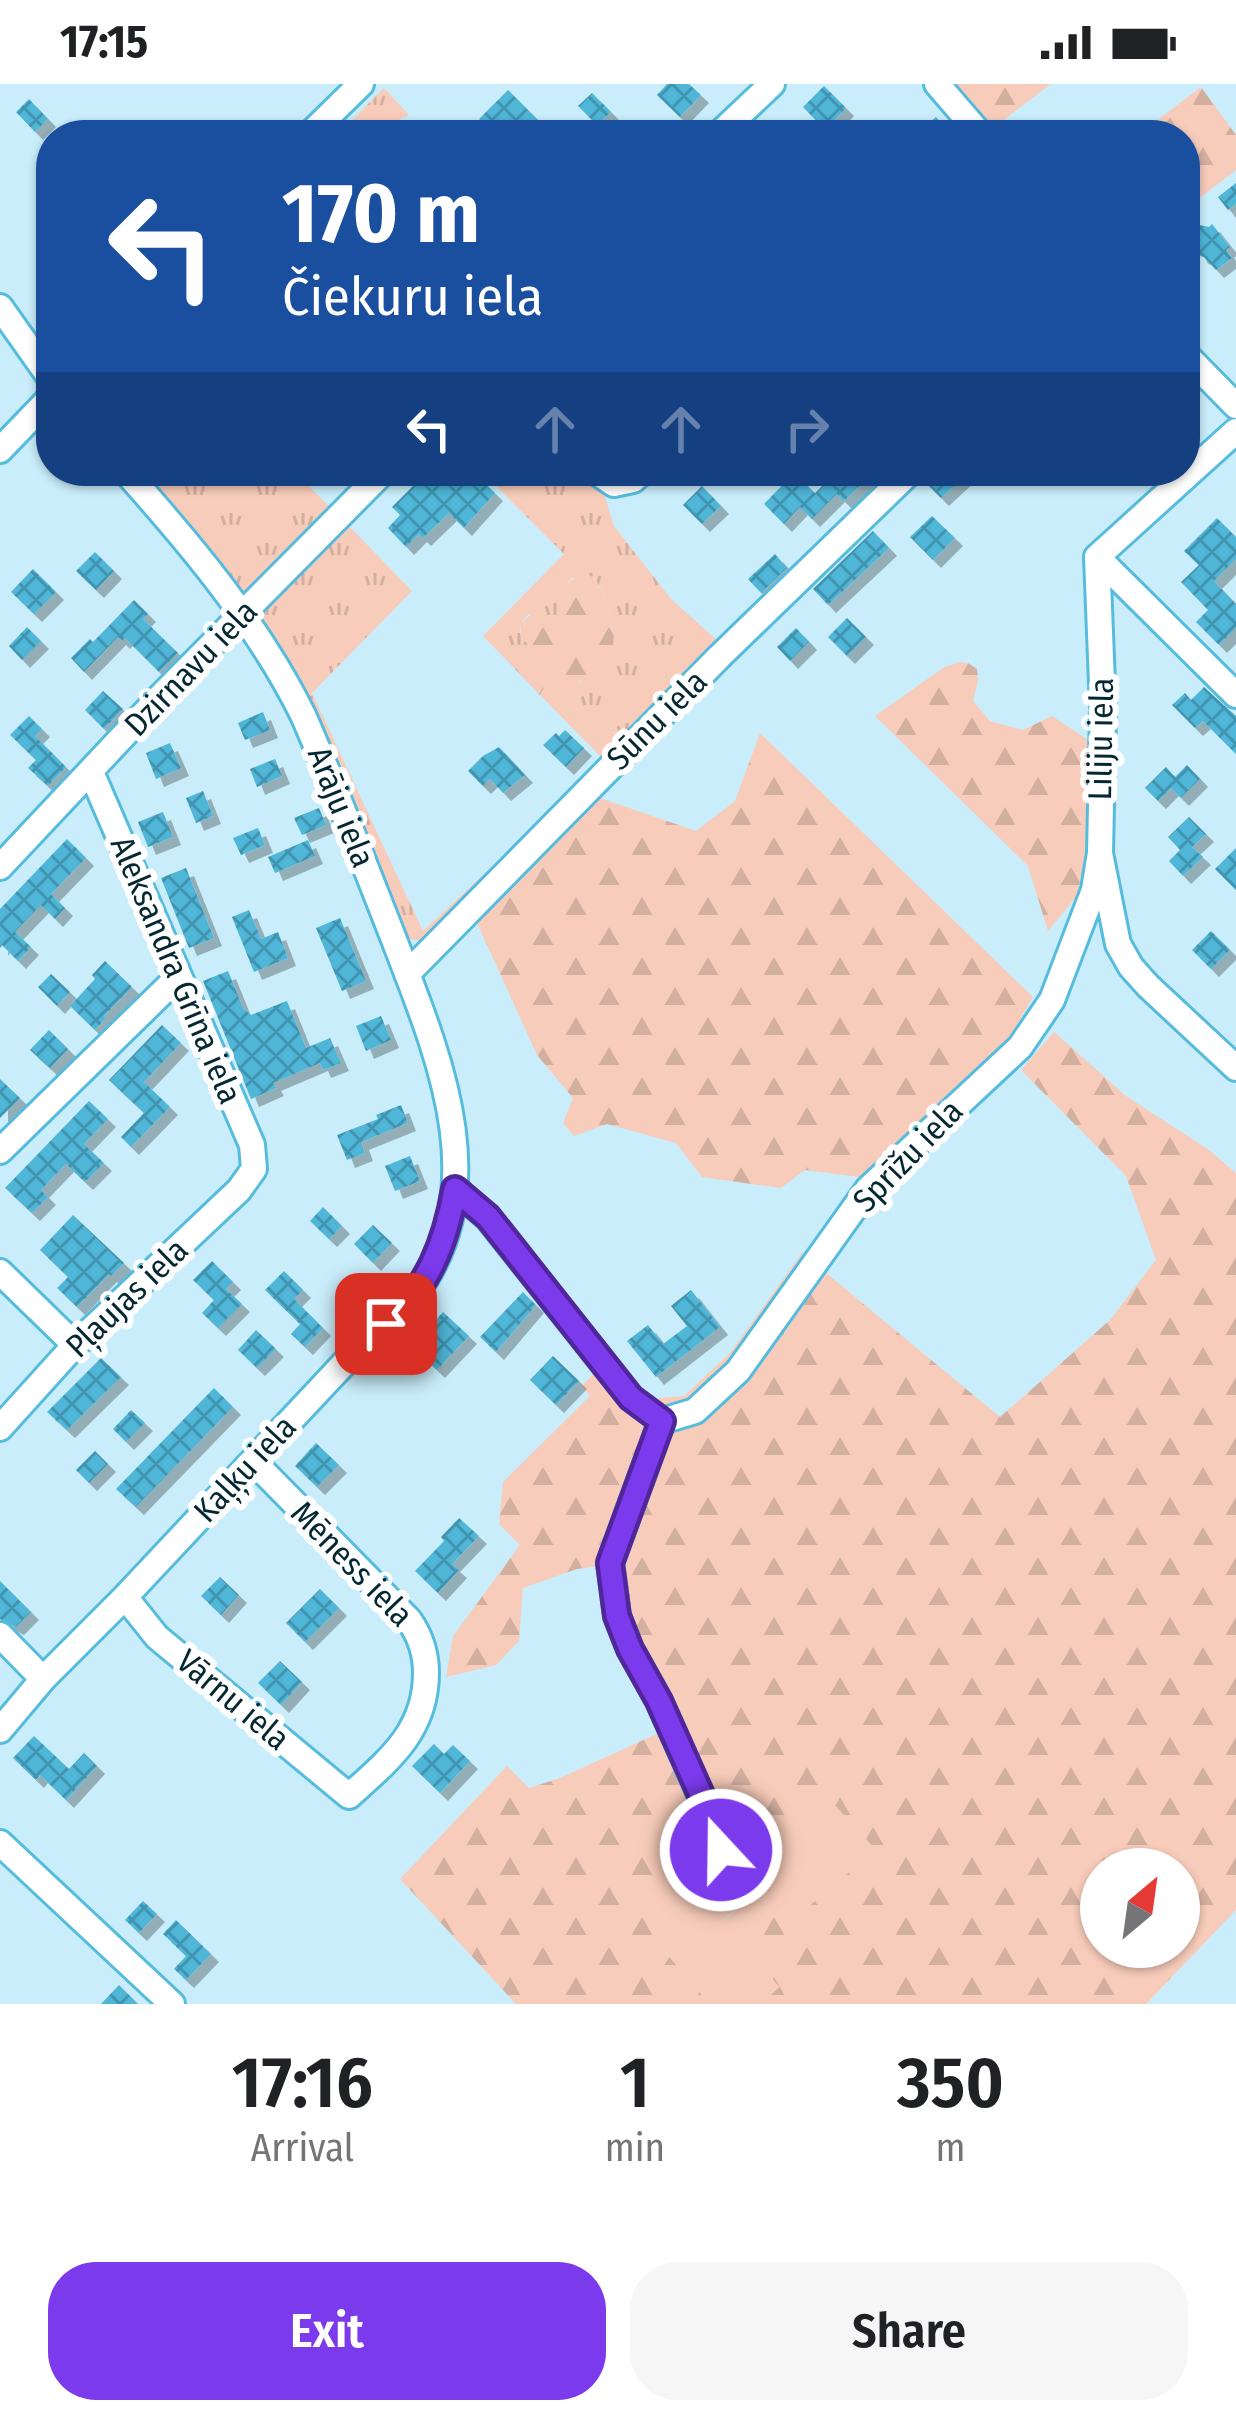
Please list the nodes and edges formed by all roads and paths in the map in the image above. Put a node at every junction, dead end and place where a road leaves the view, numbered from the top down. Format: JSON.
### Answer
{"nodes":[{"id":1,"x":361,"y":84,"type":"edge"},
{"id":2,"x":772,"y":84,"type":"edge"},
{"id":3,"x":937,"y":84,"type":"edge"},
{"id":4,"x":324,"y":120,"type":"edge"},
{"id":5,"x":734,"y":120,"type":"edge"},
{"id":6,"x":968,"y":120,"type":"edge"},
{"id":7,"x":0,"y":307,"type":"edge"},
{"id":8,"x":36,"y":358,"type":"edge"},
{"id":9,"x":1200,"y":369,"type":"edge"},
{"id":10,"x":1236,"y":406,"type":"edge"},
{"id":11,"x":36,"y":413,"type":"edge"},
{"id":12,"x":1236,"y":431,"type":"edge"},
{"id":13,"x":0,"y":450,"type":"edge"},
{"id":14,"x":1200,"y":464,"type":"edge"},
{"id":15,"x":137,"y":486,"type":"edge"},
{"id":16,"x":369,"y":486,"type":"edge"},
{"id":17,"x":896,"y":486,"type":"edge"},
{"id":18,"x":1175,"y":486,"type":"edge"},
{"id":19,"x":1097,"y":557,"type":"junction"},
{"id":20,"x":242,"y":615,"type":"junction"},
{"id":21,"x":1236,"y":695,"type":"edge"},
{"id":22,"x":91,"y":772,"type":"junction"},
{"id":23,"x":1100,"y":853,"type":"junction"},
{"id":24,"x":0,"y":867,"type":"edge"},
{"id":25,"x":407,"y":974,"type":"junction"},
{"id":26,"x":178,"y":977,"type":"junction"},
{"id":27,"x":1236,"y":1067,"type":"edge"},
{"id":28,"x":0,"y":1151,"type":"edge"},
{"id":29,"x":254,"y":1169,"type":"joint"},
{"id":30,"x":455,"y":1189,"type":"junction"},
{"id":31,"x":0,"y":1272,"type":"edge"},
{"id":32,"x":76,"y":1345,"type":"junction"},
{"id":33,"x":662,"y":1421,"type":"junction"},
{"id":34,"x":0,"y":1428,"type":"edge"},
{"id":35,"x":253,"y":1461,"type":"junction"},
{"id":36,"x":125,"y":1597,"type":"junction"},
{"id":37,"x":0,"y":1635,"type":"edge"},
{"id":38,"x":43,"y":1679,"type":"junction"},
{"id":39,"x":0,"y":1730,"type":"edge"},
{"id":40,"x":349,"y":1796,"type":"joint"},
{"id":41,"x":0,"y":1843,"type":"edge"},
{"id":42,"x":728,"y":1875,"type":"dead end"},
{"id":43,"x":172,"y":2004,"type":"edge"}],
"edges":[{"from":1,"to":4,"type":"street"},
{"from":2,"to":5,"type":"street"},
{"from":3,"to":6,"type":"street"},
{"from":7,"to":8,"type":"street"},
{"from":9,"to":10,"type":"street"},
{"from":11,"to":13,"type":"street"},
{"from":12,"to":14,"type":"street"},
{"from":15,"to":20,"type":"street","name":"Arāju iela"},
{"from":16,"to":20,"type":"street","name":"Dzirnavu iela"},
{"from":17,"to":25,"type":"street","name":"Sūnu iela"},
{"from":18,"to":19,"type":"street"},
{"from":19,"to":21,"type":"street"},
{"from":19,"to":23,"type":"street","name":"Liliju iela"},
{"from":20,"to":22,"type":"street","name":"Dzirnavu iela"},
{"from":20,"to":25,"type":"street","name":"Arāju iela"},
{"from":22,"to":24,"type":"street","name":"Dzirnavu iela"},
{"from":22,"to":26,"type":"street","name":"Aleksandra Grīna iela"},
{"from":23,"to":27,"type":"street","name":"Liliju iela"},
{"from":23,"to":33,"type":"street","name":"Sprīžu iela"},
{"from":25,"to":30,"type":"street","name":"Arāju iela"},
{"from":26,"to":28,"type":"street"},
{"from":26,"to":29,"type":"street","name":"Aleksandra Grīna iela"},
{"from":29,"to":32,"type":"street","name":"Pļaujas iela"},
{"from":30,"to":33,"type":"street"},
{"from":30,"to":35,"type":"street","name":"Kaļķu iela"},
{"from":31,"to":32,"type":"street"},
{"from":32,"to":34,"type":"street","name":"Pļaujas iela"},
{"from":33,"to":42,"type":"street"},
{"from":35,"to":36,"type":"street","name":"Kaļķu iela"},
{"from":35,"to":40,"type":"street","name":"Mēness iela"},
{"from":36,"to":38,"type":"street","name":"Kaļķu iela"},
{"from":36,"to":40,"type":"street","name":"Vārnu iela"},
{"from":37,"to":38,"type":"street"},
{"from":38,"to":39,"type":"street","name":"Kaļķu iela"},
{"from":41,"to":43,"type":"street"}]}
